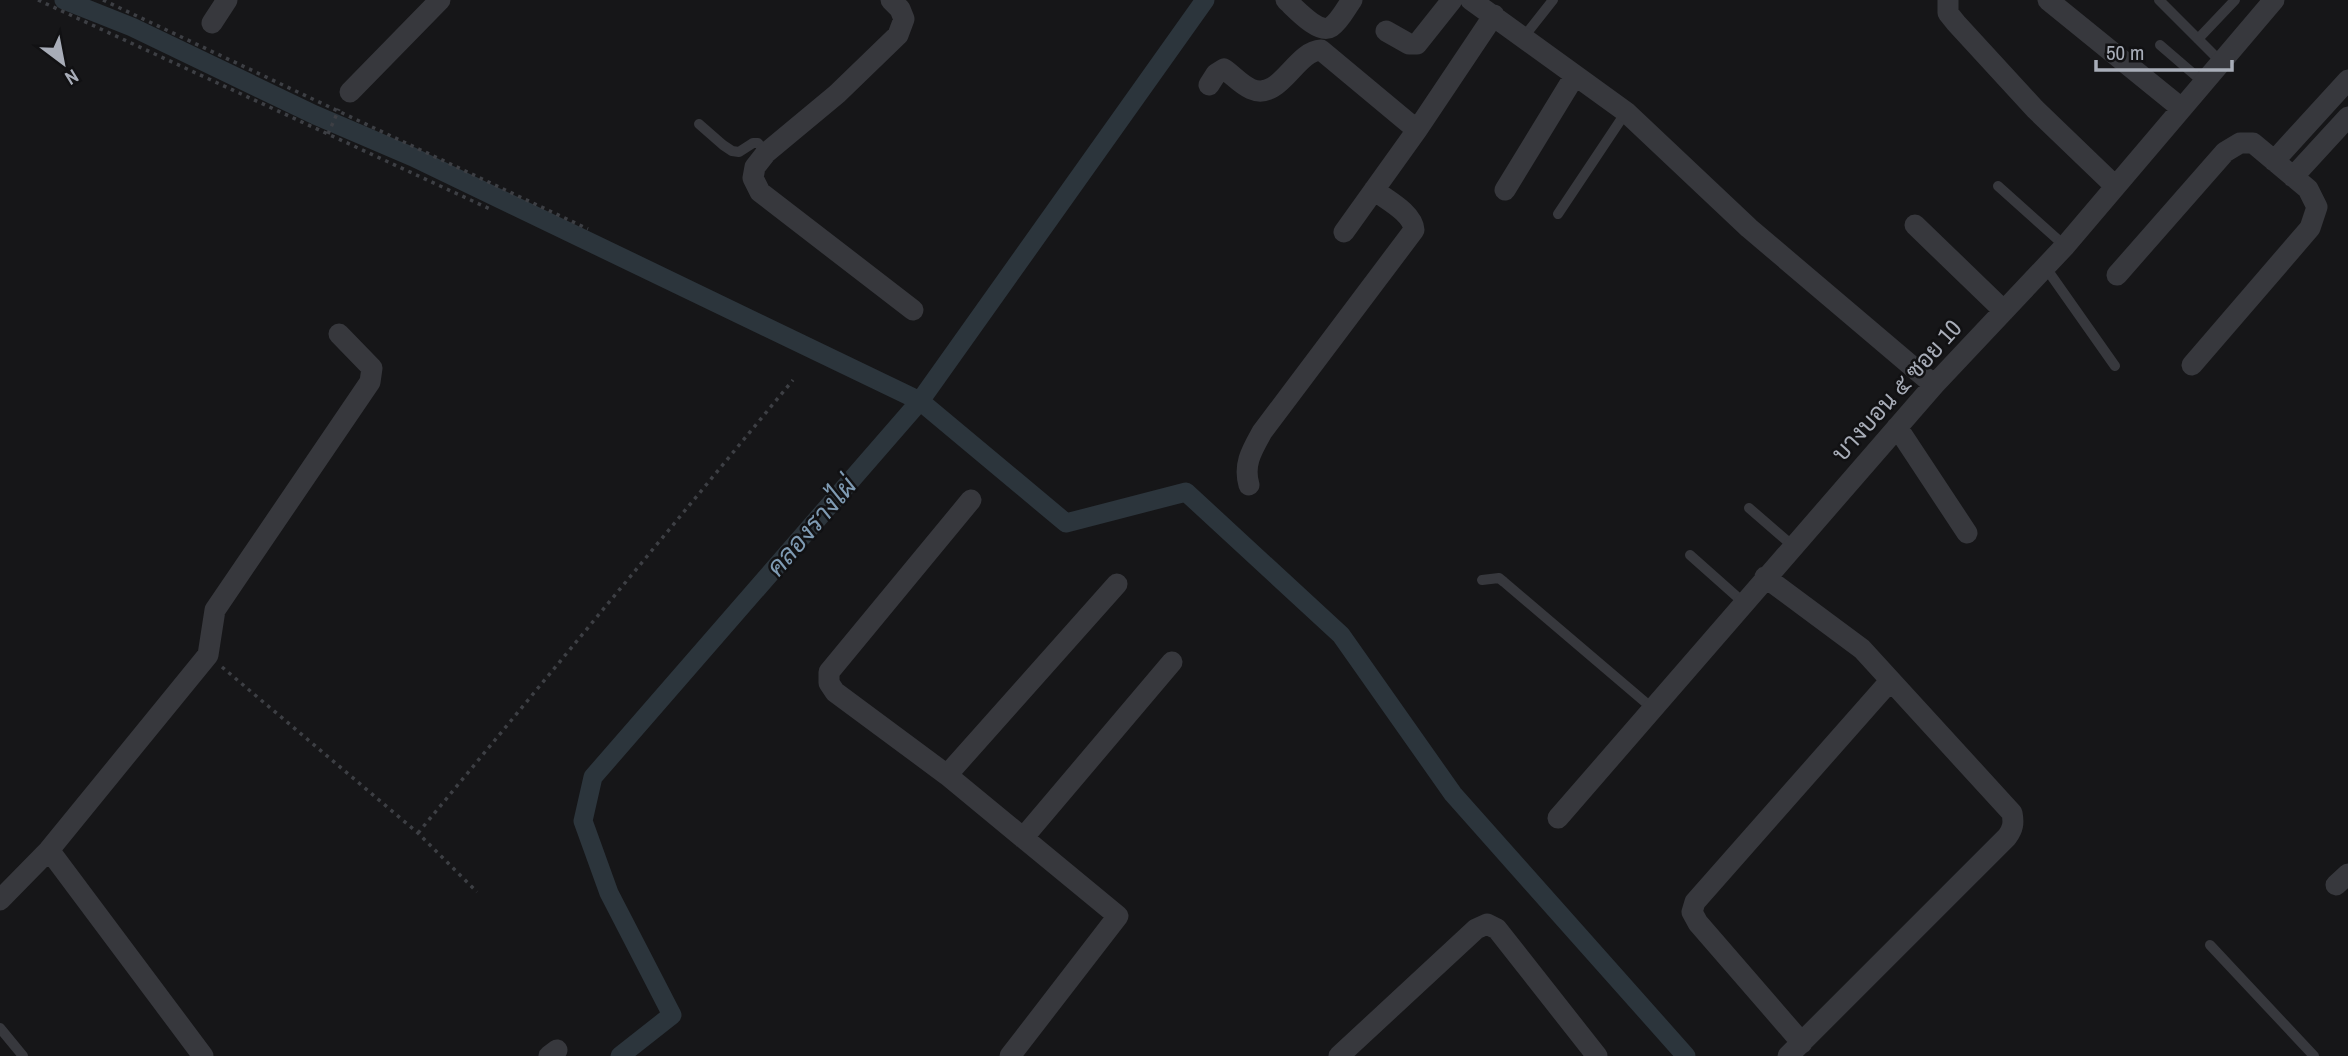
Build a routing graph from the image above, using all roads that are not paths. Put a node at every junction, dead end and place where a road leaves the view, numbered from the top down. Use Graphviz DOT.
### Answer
graph roads {
  1 [pos="227,0"];
  2 [pos="440,0"];
  3 [pos="891,0"];
  4 [pos="1286,0"];
  5 [pos="1352,0"];
  6 [pos="1452,0"];
  7 [pos="1471,0"];
  8 [pos="1553,0"];
  9 [pos="1948,0"];
  10 [pos="2048,0"];
  11 [pos="2159,0"];
  12 [pos="2235,0"];
  13 [pos="2274,0"];
  14 [pos="1494,15"];
  15 [pos="212,23"];
  16 [pos="1386,31"];
  17 [pos="1523,38"];
  18 [pos="2198,39"];
  19 [pos="2160,45"];
  20 [pos="2221,62"];
  21 [pos="1574,77"];
  22 [pos="2348,80"];
  23 [pos="2203,82"];
  24 [pos="1209,85"];
  25 [pos="344,101"];
  26 [pos="2181,108"];
  27 [pos="1626,112"];
  28 [pos="2348,117"];
  29 [pos="699,124"];
  30 [pos="1417,130"];
  31 [pos="766,153"];
  32 [pos="2274,161"];
  33 [pos="2293,177"];
  34 [pos="1998,186"];
  35 [pos="2115,186"];
  36 [pos="1374,190"];
  37 [pos="1505,190"];
  38 [pos="1558,214"];
  39 [pos="1914,225"];
  40 [pos="1344,232"];
  41 [pos="2065,246"];
  42 [pos="2046,268"];
  43 [pos="2117,275"];
  44 [pos="913,310"];
  45 [pos="2004,311"];
  46 [pos="339,334"];
  47 [pos="2192,365"];
  48 [pos="2115,366"];
  49 [pos="1934,384"];
  50 [pos="1897,427"];
  51 [pos="1249,485"];
  52 [pos="971,500"];
  53 [pos="1749,508"];
  54 [pos="1967,533"];
  55 [pos="1793,546"];
  56 [pos="1690,555"];
  57 [pos="1765,577"];
  58 [pos="1482,580"];
  59 [pos="1117,583"];
  60 [pos="1744,603"];
  61 [pos="1171,663"];
  62 [pos="1890,681"];
  63 [pos="1652,708"];
  64 [pos="947,775"];
  65 [pos="1559,818"];
  66 [pos="1023,838"];
  67 [pos="50,850"];
  68 [pos="0,900"];
  69 [pos="2210,945"];
  70 [pos="0,1028"];
  71 [pos="1795,1049"];
  72 [pos="23,1056"];
  73 [pos="203,1056"];
  74 [pos="1010,1056"];
  75 [pos="1339,1056"];
  76 [pos="1597,1056"];
  77 [pos="2314,1056"];
  1 -- 15 [label="street"];
  2 -- 25 [label="street"];
  3 -- 31 [label="street"];
  4 -- 5 [label="street"];
  6 -- 16 [label="street"];
  7 -- 14 [label="street"];
  8 -- 17 [label="lane"];
  9 -- 35 [label="street"];
  10 -- 26 [label="street"];
  11 -- 18 [label="lane"];
  12 -- 18 [label="lane"];
  13 -- 20 [label="street, บางบอน ๕ ซอย 10"];
  14 -- 17 [label="street"];
  14 -- 30 [label="street"];
  17 -- 21 [label="street"];
  18 -- 20 [label="lane"];
  19 -- 23 [label="lane"];
  20 -- 23 [label="street, บางบอน ๕ ซอย 10"];
  21 -- 27 [label="street"];
  21 -- 37 [label="street"];
  22 -- 32 [label="street"];
  23 -- 26 [label="street, บางบอน ๕ ซอย 10"];
  24 -- 30 [label="street"];
  26 -- 35 [label="street, บางบอน ๕ ซอย 10"];
  27 -- 38 [label="lane"];
  27 -- 49 [label="street"];
  28 -- 33 [label="street"];
  29 -- 31 [label="lane"];
  30 -- 36 [label="street"];
  31 -- 44 [label="street"];
  32 -- 33 [label="street"];
  32 -- 43 [label="street"];
  33 -- 47 [label="street"];
  34 -- 41 [label="lane"];
  35 -- 41 [label="street, บางบอน ๕ ซอย 10"];
  36 -- 40 [label="street"];
  36 -- 51 [label="street"];
  39 -- 45 [label="street"];
  41 -- 42 [label="street, บางบอน ๕ ซอย 10"];
  42 -- 45 [label="street, บางบอน ๕ ซอย 10"];
  42 -- 48 [label="lane"];
  45 -- 49 [label="street, บางบอน ๕ ซอย 10"];
  46 -- 67 [label="street"];
  49 -- 50 [label="street, บางบอน ๕ ซอย 10"];
  50 -- 54 [label="street"];
  50 -- 55 [label="street, บางบอน ๕ ซอย 10"];
  52 -- 64 [label="street"];
  53 -- 55 [label="lane"];
  55 -- 57 [label="street, บางบอน ๕ ซอย 10"];
  56 -- 60 [label="lane"];
  57 -- 60 [label="street, บางบอน ๕ ซอย 10"];
  57 -- 62 [label="street"];
  58 -- 63 [label="lane"];
  59 -- 64 [label="street"];
  60 -- 63 [label="street, บางบอน ๕ ซอย 10"];
  61 -- 66 [label="street"];
  62 -- 71 [label="street"];
  62 -- 71 [label="street"];
  63 -- 65 [label="street, บางบอน ๕ ซอย 10"];
  64 -- 66 [label="street"];
  66 -- 74 [label="street"];
  67 -- 68 [label="street"];
  67 -- 73 [label="street"];
  69 -- 77 [label="lane"];
  70 -- 72 [label="lane"];
  75 -- 76 [label="street"];
}
